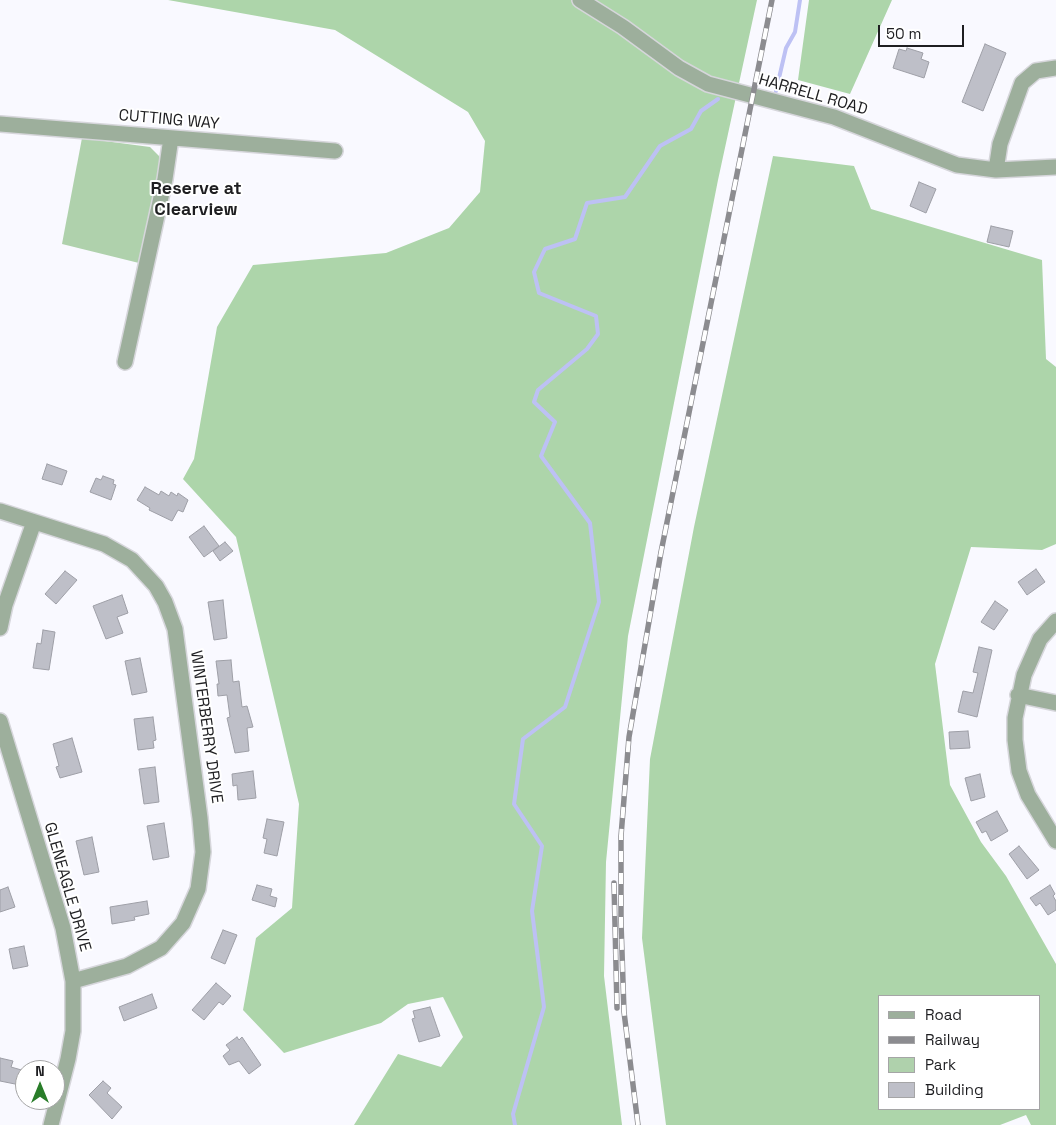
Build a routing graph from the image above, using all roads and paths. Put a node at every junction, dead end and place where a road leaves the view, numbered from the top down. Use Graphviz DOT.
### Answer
graph roads {
  1 [pos="580,0"];
  2 [pos="1056,68"];
  3 [pos="0,124"];
  4 [pos="171,138"];
  5 [pos="335,151"];
  6 [pos="1056,167"];
  7 [pos="996,170"];
  8 [pos="125,362"];
  9 [pos="0,511"];
  10 [pos="34,522"];
  11 [pos="1056,621"];
  12 [pos="0,628"];
  13 [pos="1018,695"];
  14 [pos="1056,703"];
  15 [pos="0,721"];
  16 [pos="1056,841"];
  17 [pos="73,981"];
  18 [pos="51,1125"];
  1 -- 7 [label="street, HARRELL ROAD"];
  2 -- 7 [label="street"];
  3 -- 4 [label="street, CUTTING WAY"];
  4 -- 5 [label="street, CUTTING WAY"];
  4 -- 8 [label="street"];
  6 -- 7 [label="street, HARRELL ROAD"];
  9 -- 10 [label="street, WINTERBERRY DRIVE"];
  10 -- 12 [label="street"];
  10 -- 17 [label="street, WINTERBERRY DRIVE"];
  11 -- 13 [label="street"];
  13 -- 14 [label="street"];
  13 -- 16 [label="street"];
  15 -- 17 [label="street, GLENEAGLE DRIVE"];
  17 -- 18 [label="street, GLENEAGLE DRIVE"];
}
